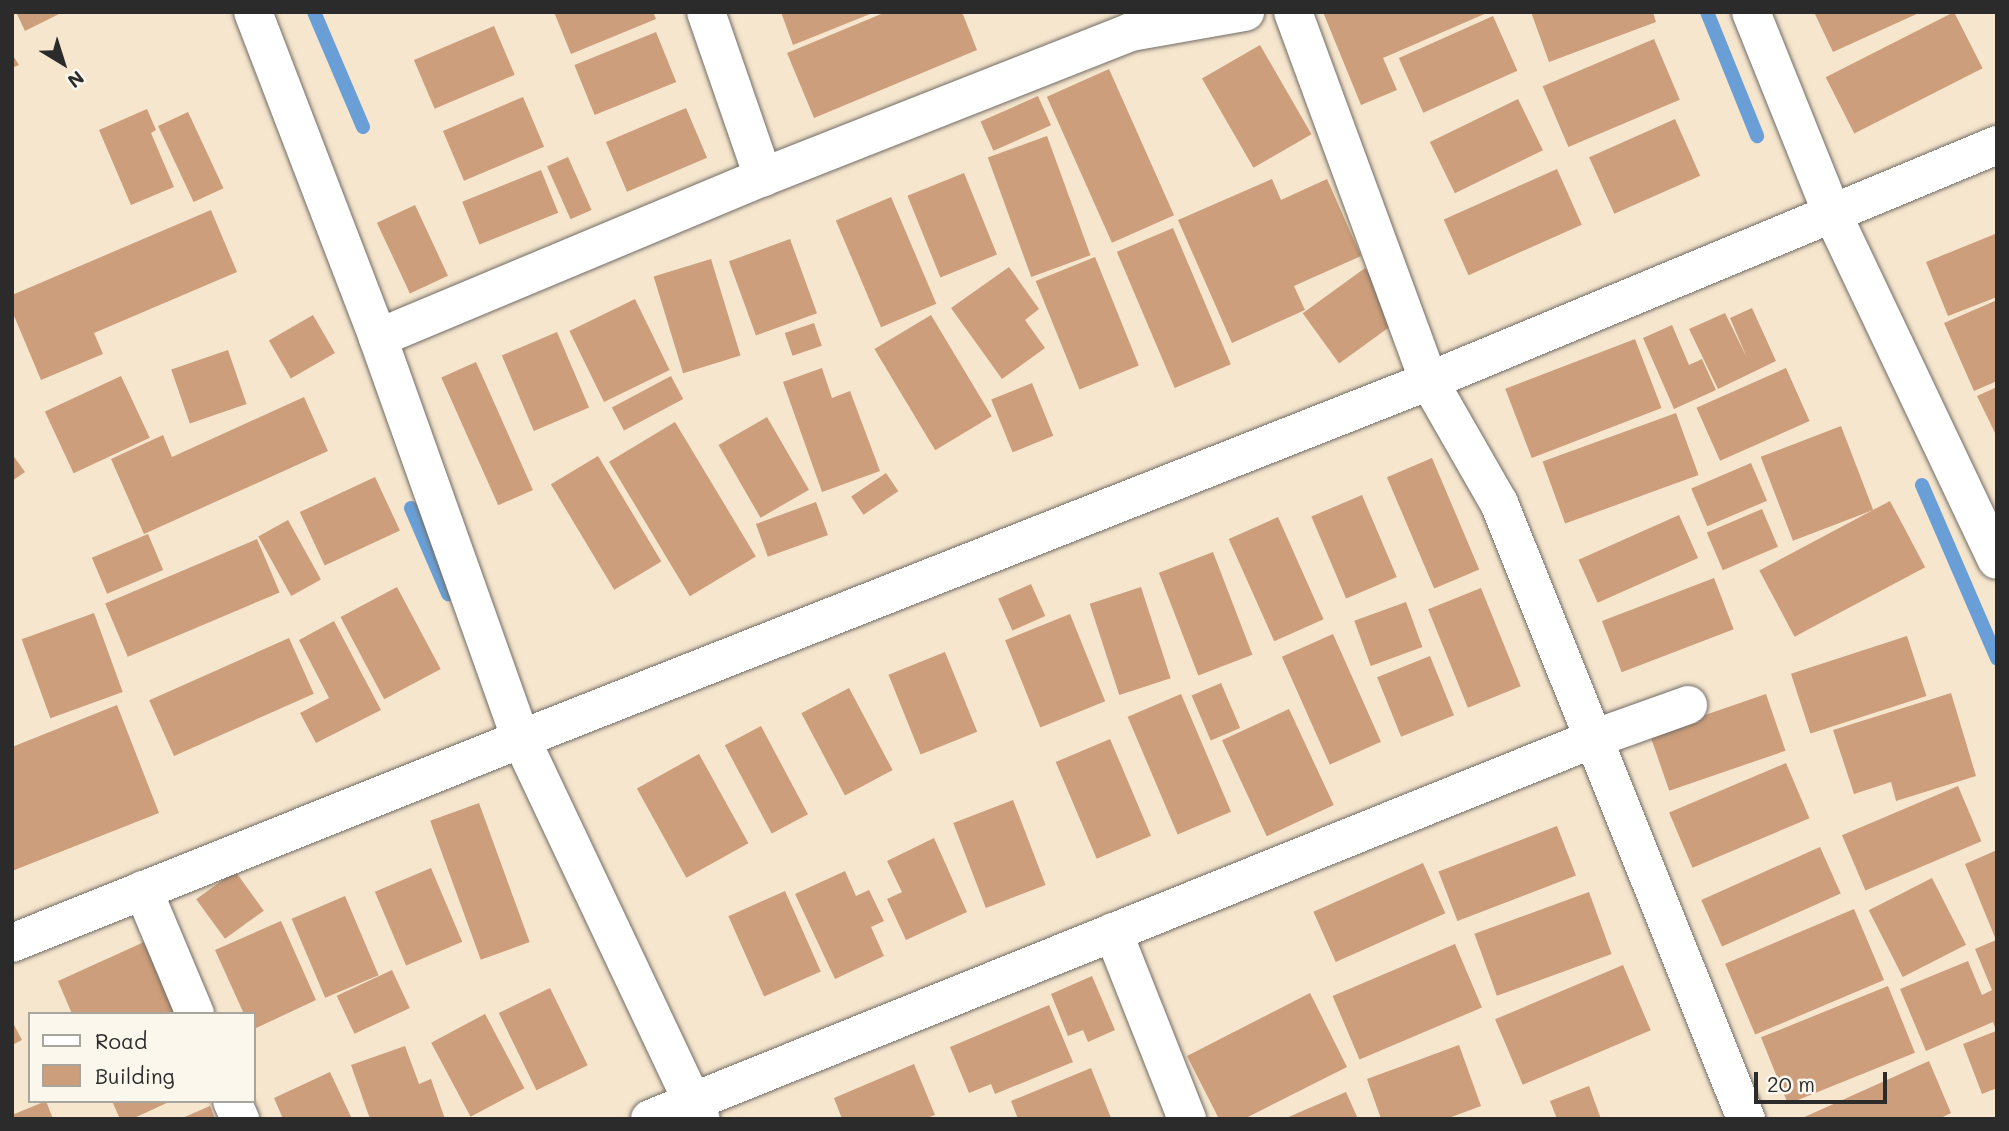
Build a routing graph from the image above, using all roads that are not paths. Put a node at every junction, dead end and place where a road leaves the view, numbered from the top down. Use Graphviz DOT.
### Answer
graph roads {
  1 [pos="253,12"];
  2 [pos="706,12"];
  3 [pos="1245,12"];
  4 [pos="1293,12"];
  5 [pos="1751,12"];
  6 [pos="1997,145"];
  7 [pos="764,177"];
  8 [pos="1831,211"];
  9 [pos="378,338"];
  10 [pos="1429,381"];
  11 [pos="1997,560"];
  12 [pos="1688,705"];
  13 [pos="520,739"];
  14 [pos="1593,739"];
  15 [pos="143,890"];
  16 [pos="1113,932"];
  17 [pos="12,943"];
  18 [pos="194,1012"];
  19 [pos="233,1103"];
  20 [pos="697,1111"];
  21 [pos="240,1119"];
  22 [pos="650,1119"];
  23 [pos="1187,1119"];
  24 [pos="1746,1119"];
  1 -- 9 [label="street"];
  2 -- 7 [label="street"];
  3 -- 7 [label="street"];
  4 -- 10 [label="street"];
  5 -- 8 [label="street"];
  6 -- 8 [label="street"];
  7 -- 9 [label="street"];
  8 -- 10 [label="street"];
  8 -- 11 [label="street"];
  9 -- 13 [label="street"];
  10 -- 13 [label="street"];
  10 -- 14 [label="street"];
  12 -- 14 [label="street"];
  13 -- 15 [label="street"];
  13 -- 20 [label="street"];
  14 -- 16 [label="street"];
  14 -- 24 [label="street"];
  15 -- 17 [label="street"];
  15 -- 18 [label="street"];
  16 -- 20 [label="street"];
  16 -- 23 [label="street"];
  19 -- 21 [label="street"];
  20 -- 22 [label="street"];
}
